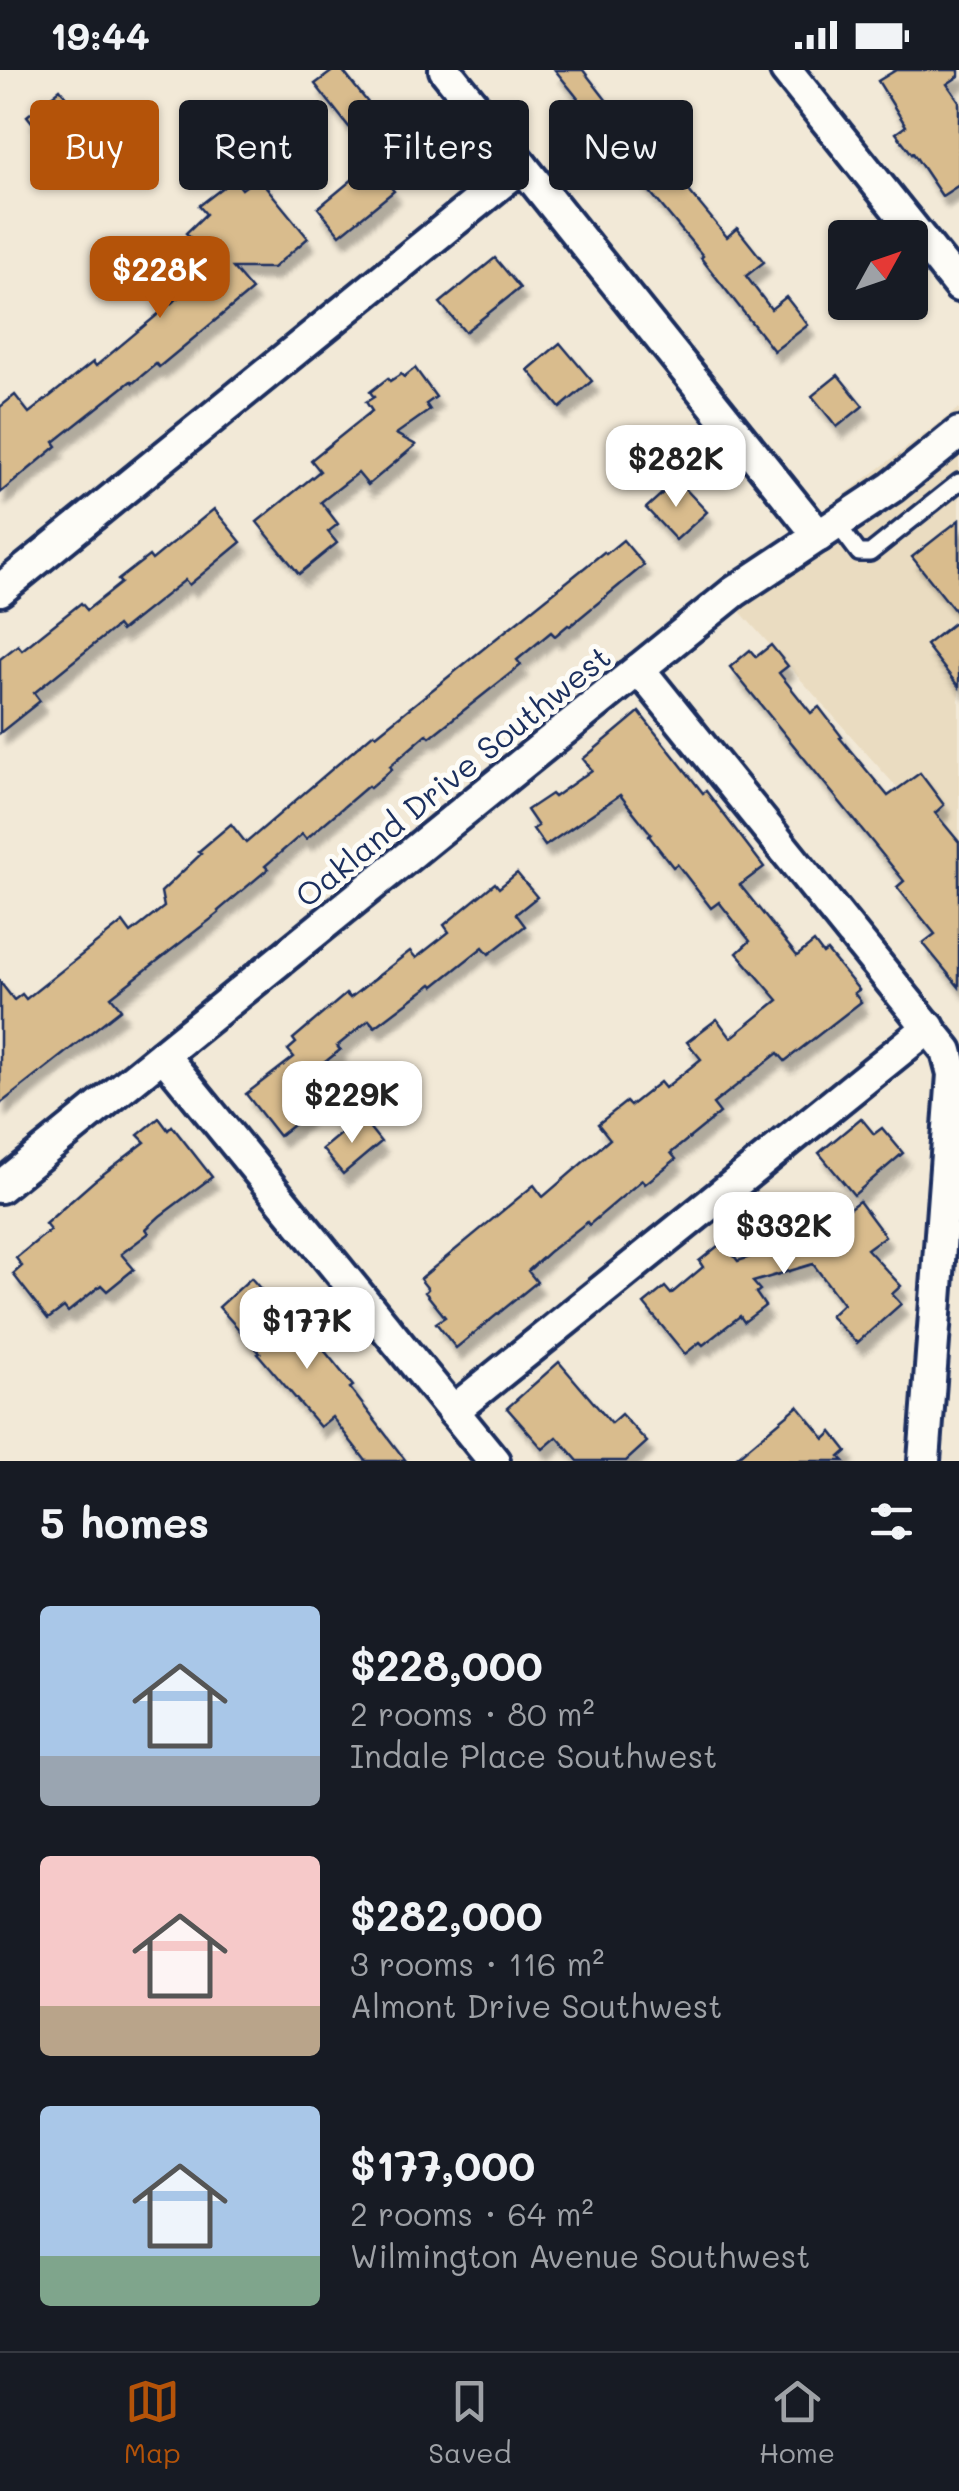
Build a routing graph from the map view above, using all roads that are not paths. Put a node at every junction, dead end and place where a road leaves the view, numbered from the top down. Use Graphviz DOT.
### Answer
graph roads {
  1 [pos="444,70"];
  2 [pos="786,70"];
  3 [pos="468,100"];
  4 [pos="529,174"];
  5 [pos="492,190"];
  6 [pos="959,286"];
  7 [pos="952,443"];
  8 [pos="959,482"];
  9 [pos="828,530"];
  10 [pos="0,590"];
  11 [pos="639,668"];
  12 [pos="929,1028"];
  13 [pos="163,1055"];
  14 [pos="0,1187"];
  15 [pos="945,1380"];
  16 [pos="453,1411"];
  17 [pos="494,1461"];
  18 [pos="924,1461"];
  1 -- 3 [label="street"];
  2 -- 6 [label="street"];
  4 -- 9 [label="street"];
  5 -- 10 [label="street"];
  7 -- 9 [label="street, Oakland Drive Southwest"];
  8 -- 9 [label="lane"];
  9 -- 11 [label="street, Oakland Drive Southwest"];
  11 -- 12 [label="street"];
  11 -- 13 [label="street, Oakland Drive Southwest"];
  12 -- 15 [label="street"];
  12 -- 16 [label="street"];
  13 -- 14 [label="street, Oakland Drive Southwest"];
  13 -- 16 [label="street"];
  15 -- 18 [label="street"];
  16 -- 17 [label="street"];
}
